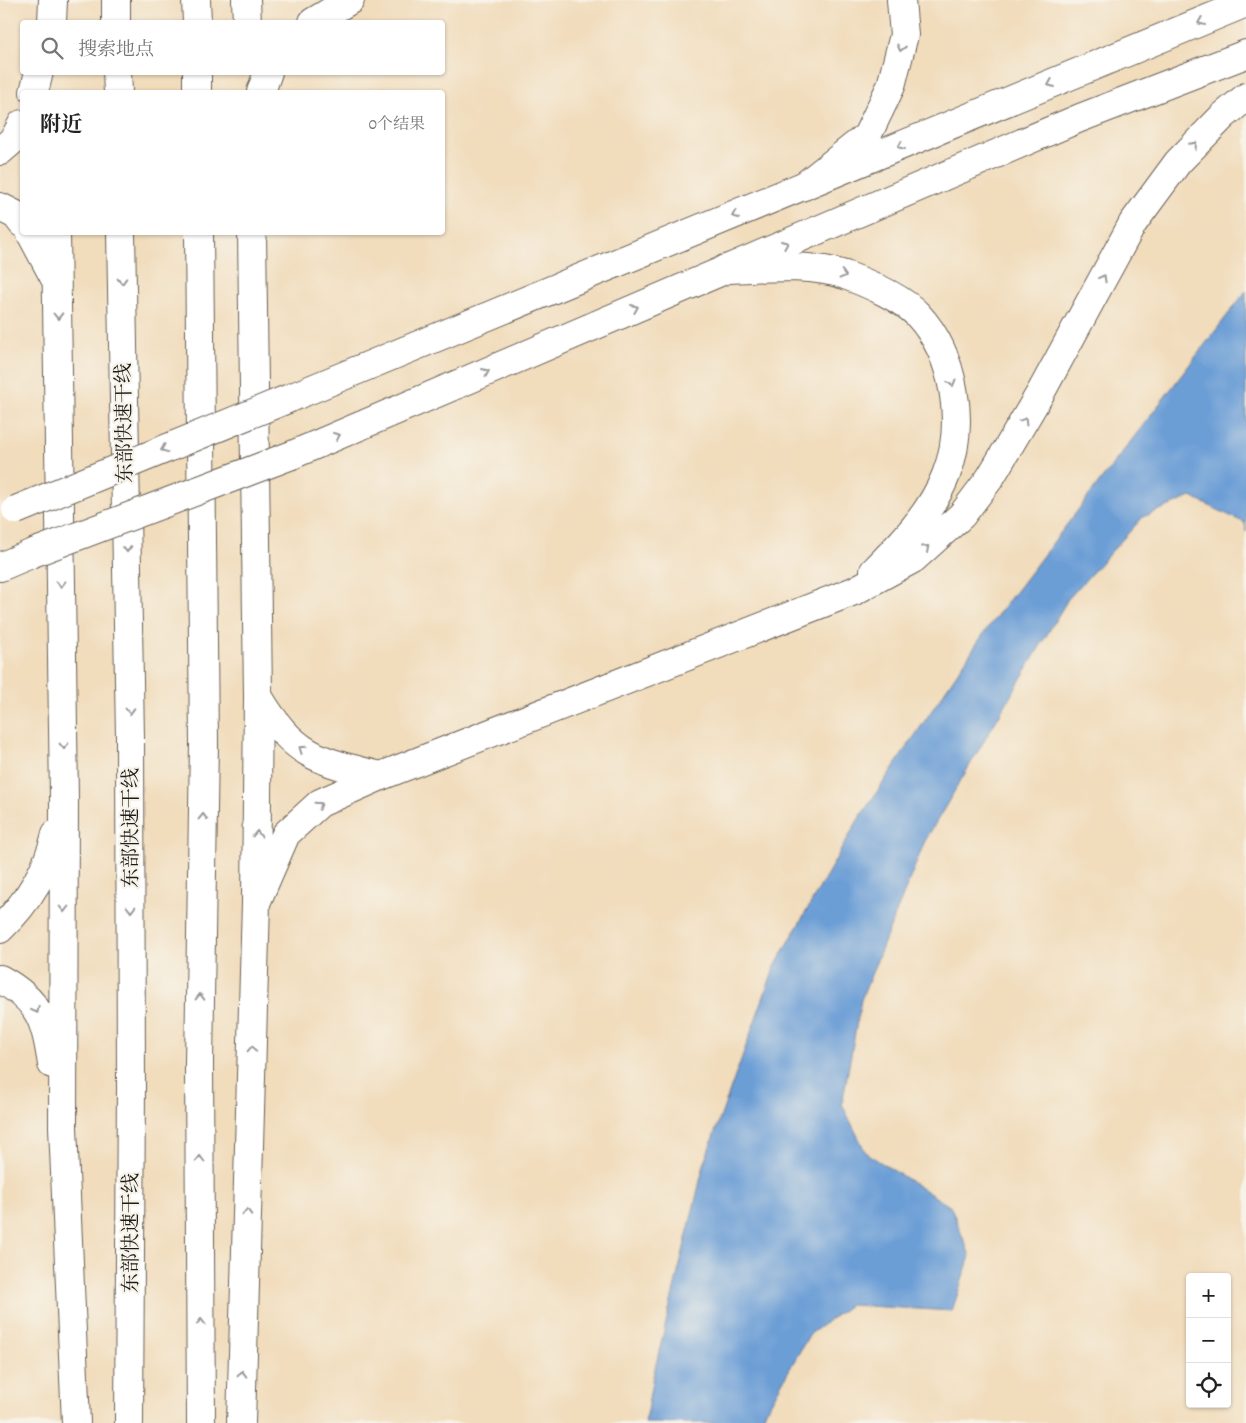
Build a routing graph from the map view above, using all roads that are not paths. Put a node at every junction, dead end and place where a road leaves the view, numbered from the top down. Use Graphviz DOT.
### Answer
graph roads {
  1 [pos="53,0"];
  2 [pos="116,0"];
  3 [pos="196,0"];
  4 [pos="246,0"];
  5 [pos="350,0"];
  6 [pos="900,0"];
  7 [pos="1246,2"];
  8 [pos="52,20"];
  9 [pos="116,20"];
  10 [pos="197,20"];
  11 [pos="247,20"];
  12 [pos="316,20"];
  13 [pos="1246,54"];
  14 [pos="38,75"];
  15 [pos="53,75"];
  16 [pos="118,75"];
  17 [pos="197,75"];
  18 [pos="248,75"];
  19 [pos="267,75"];
  20 [pos="34,90"];
  21 [pos="54,90"];
  22 [pos="118,90"];
  23 [pos="197,90"];
  24 [pos="249,90"];
  25 [pos="262,90"];
  26 [pos="1246,97"];
  27 [pos="20,128"];
  28 [pos="0,151"];
  29 [pos="804,186"];
  30 [pos="0,207"];
  31 [pos="20,220"];
  32 [pos="32,235"];
  33 [pos="56,235"];
  34 [pos="121,235"];
  35 [pos="199,235"];
  36 [pos="252,235"];
  37 [pos="725,269"];
  38 [pos="58,283"];
  39 [pos="255,469"];
  40 [pos="8,513"];
  41 [pos="0,567"];
  42 [pos="854,591"];
  43 [pos="258,696"];
  44 [pos="381,776"];
  45 [pos="64,798"];
  46 [pos="256,903"];
  47 [pos="0,929"];
  48 [pos="0,979"];
  49 [pos="63,1127"];
  50 [pos="76,1423"];
  51 [pos="129,1423"];
  52 [pos="201,1423"];
  53 [pos="241,1423"];
  1 -- 8 [label="main road"];
  2 -- 9 [label="main road"];
  3 -- 10 [label="main road"];
  4 -- 11 [label="main road"];
  5 -- 12 [label="main road"];
  6 -- 29 [label="main road, one-way"];
  7 -- 29 [label="main road, one-way"];
  37 -- 13 [label="main road, one-way"];
  14 -- 20 [label="main road"];
  15 -- 21 [label="main road"];
  16 -- 22 [label="main road"];
  17 -- 23 [label="main road"];
  18 -- 24 [label="main road"];
  19 -- 25 [label="main road"];
  42 -- 26 [label="main road, one-way"];
  27 -- 28 [label="main road"];
  29 -- 40 [label="main road, one-way, bridge"];
  30 -- 31 [label="main road"];
  32 -- 38 [label="main road"];
  33 -- 38 [label="main road"];
  34 -- 51 [label="main road, 东部快速干线, one-way"];
  52 -- 35 [label="main road, one-way"];
  36 -- 39 [label="main road"];
  39 -- 37 [label="main road, one-way, bridge"];
  37 -- 42 [label="main road, one-way"];
  38 -- 45 [label="main road, one-way"];
  39 -- 41 [label="main road, bridge"];
  39 -- 43 [label="main road"];
  42 -- 44 [label="main road"];
  44 -- 43 [label="main road, one-way"];
  46 -- 43 [label="main road, one-way"];
  46 -- 44 [label="main road, one-way"];
  45 -- 47 [label="main road"];
  45 -- 49 [label="main road, one-way"];
  53 -- 46 [label="main road, one-way"];
  48 -- 49 [label="main road, one-way"];
  49 -- 50 [label="main road"];
}
